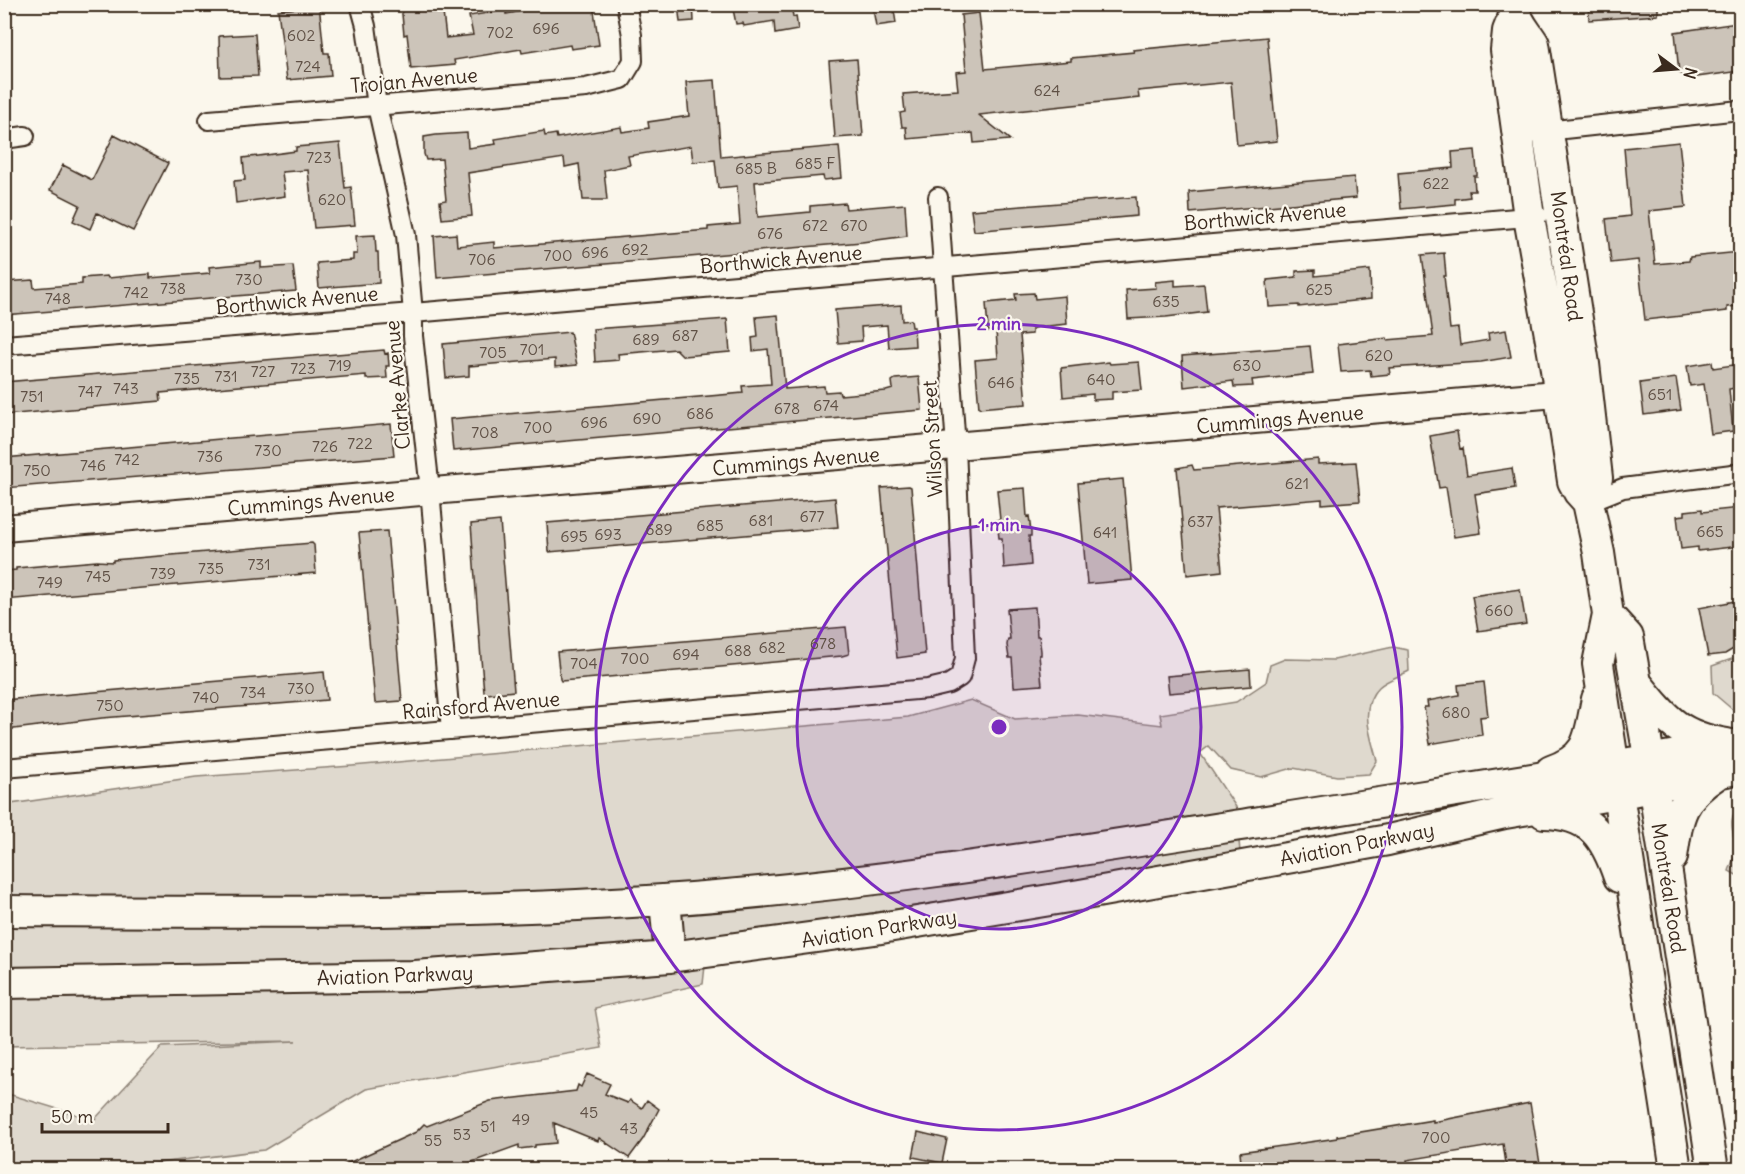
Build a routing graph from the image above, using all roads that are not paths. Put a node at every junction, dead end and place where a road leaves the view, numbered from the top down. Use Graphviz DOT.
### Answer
graph roads {
  1 [pos="360,4"];
  2 [pos="626,4"];
  3 [pos="1513,10"];
  4 [pos="377,106"];
  5 [pos="1740,110"];
  6 [pos="209,120"];
  7 [pos="1548,130"];
  8 [pos="1518,134"];
  9 [pos="26,136"];
  10 [pos="4,139"];
  11 [pos="938,197"];
  12 [pos="1561,212"];
  13 [pos="1529,217"];
  14 [pos="944,267"];
  15 [pos="413,313"];
  16 [pos="4,345"];
  17 [pos="1573,392"];
  18 [pos="956,447"];
  19 [pos="1740,473"];
  20 [pos="430,490"];
  21 [pos="1588,502"];
  22 [pos="4,528"];
  23 [pos="1608,615"];
  24 [pos="960,677"];
  25 [pos="1601,684"];
  26 [pos="1637,684"];
  27 [pos="451,730"];
  28 [pos="1734,757"];
  29 [pos="4,768"];
  30 [pos="1651,774"];
  31 [pos="1532,778"];
  32 [pos="1615,781"];
  33 [pos="1505,813"];
  34 [pos="1669,884"];
  35 [pos="665,900"];
  36 [pos="4,912"];
  37 [pos="1641,940"];
  38 [pos="670,957"];
  39 [pos="4,983"];
  40 [pos="1676,1170"];
  41 [pos="1713,1170"];
  1 -- 4 [label="street, Clarke Avenue"];
  2 -- 4 [label="street, Trojan Avenue"];
  3 -- 7 [label="main road, Montréal Road"];
  3 -- 8 [label="main road, Montréal Road"];
  4 -- 6 [label="street, Trojan Avenue"];
  4 -- 15 [label="street, Clarke Avenue"];
  5 -- 7 [label="street"];
  7 -- 8 [label="street"];
  7 -- 12 [label="main road, Montréal Road"];
  8 -- 13 [label="main road, Montréal Road"];
  9 -- 10 [label="street"];
  11 -- 14 [label="street, Wilson Street"];
  12 -- 13 [label="street, Borthwick Avenue"];
  12 -- 17 [label="main road, Montréal Road"];
  13 -- 14 [label="street, Borthwick Avenue"];
  13 -- 17 [label="main road, Montréal Road"];
  14 -- 15 [label="street, Borthwick Avenue"];
  14 -- 18 [label="street, Wilson Street"];
  15 -- 16 [label="street, Borthwick Avenue"];
  15 -- 20 [label="street, Clarke Avenue"];
  17 -- 18 [label="street, Cummings Avenue"];
  17 -- 21 [label="main road, Montréal Road"];
  18 -- 20 [label="street, Cummings Avenue"];
  18 -- 24 [label="street, Wilson Street"];
  19 -- 21 [label="street"];
  20 -- 22 [label="street, Cummings Avenue"];
  20 -- 27 [label="street, Clarke Avenue"];
  21 -- 23 [label="main road, Montréal Road"];
  23 -- 25 [label="main road, Montréal Road"];
  23 -- 26 [label="main road, Montréal Road"];
  24 -- 27 [label="street, Rainsford Avenue"];
  25 -- 31 [label="main road"];
  25 -- 32 [label="main road, Montréal Road"];
  26 -- 28 [label="main road"];
  26 -- 30 [label="main road, Montréal Road"];
  27 -- 29 [label="street, Rainsford Avenue"];
  28 -- 30 [label="main road, Aviation Parkway"];
  28 -- 34 [label="main road"];
  30 -- 32 [label="main road, Aviation Parkway"];
  30 -- 34 [label="main road, Montréal Road"];
  31 -- 32 [label="main road, Aviation Parkway"];
  31 -- 35 [label="main road, Aviation Parkway"];
  32 -- 33 [label="main road, Aviation Parkway"];
  32 -- 37 [label="main road, Montréal Road"];
  33 -- 37 [label="main road"];
  33 -- 38 [label="main road, Aviation Parkway"];
  34 -- 41 [label="main road, Montréal Road"];
  35 -- 36 [label="main road, Aviation Parkway"];
  35 -- 38 [label="main road"];
  37 -- 40 [label="main road, Montréal Road"];
  38 -- 39 [label="main road, Aviation Parkway"];
}
